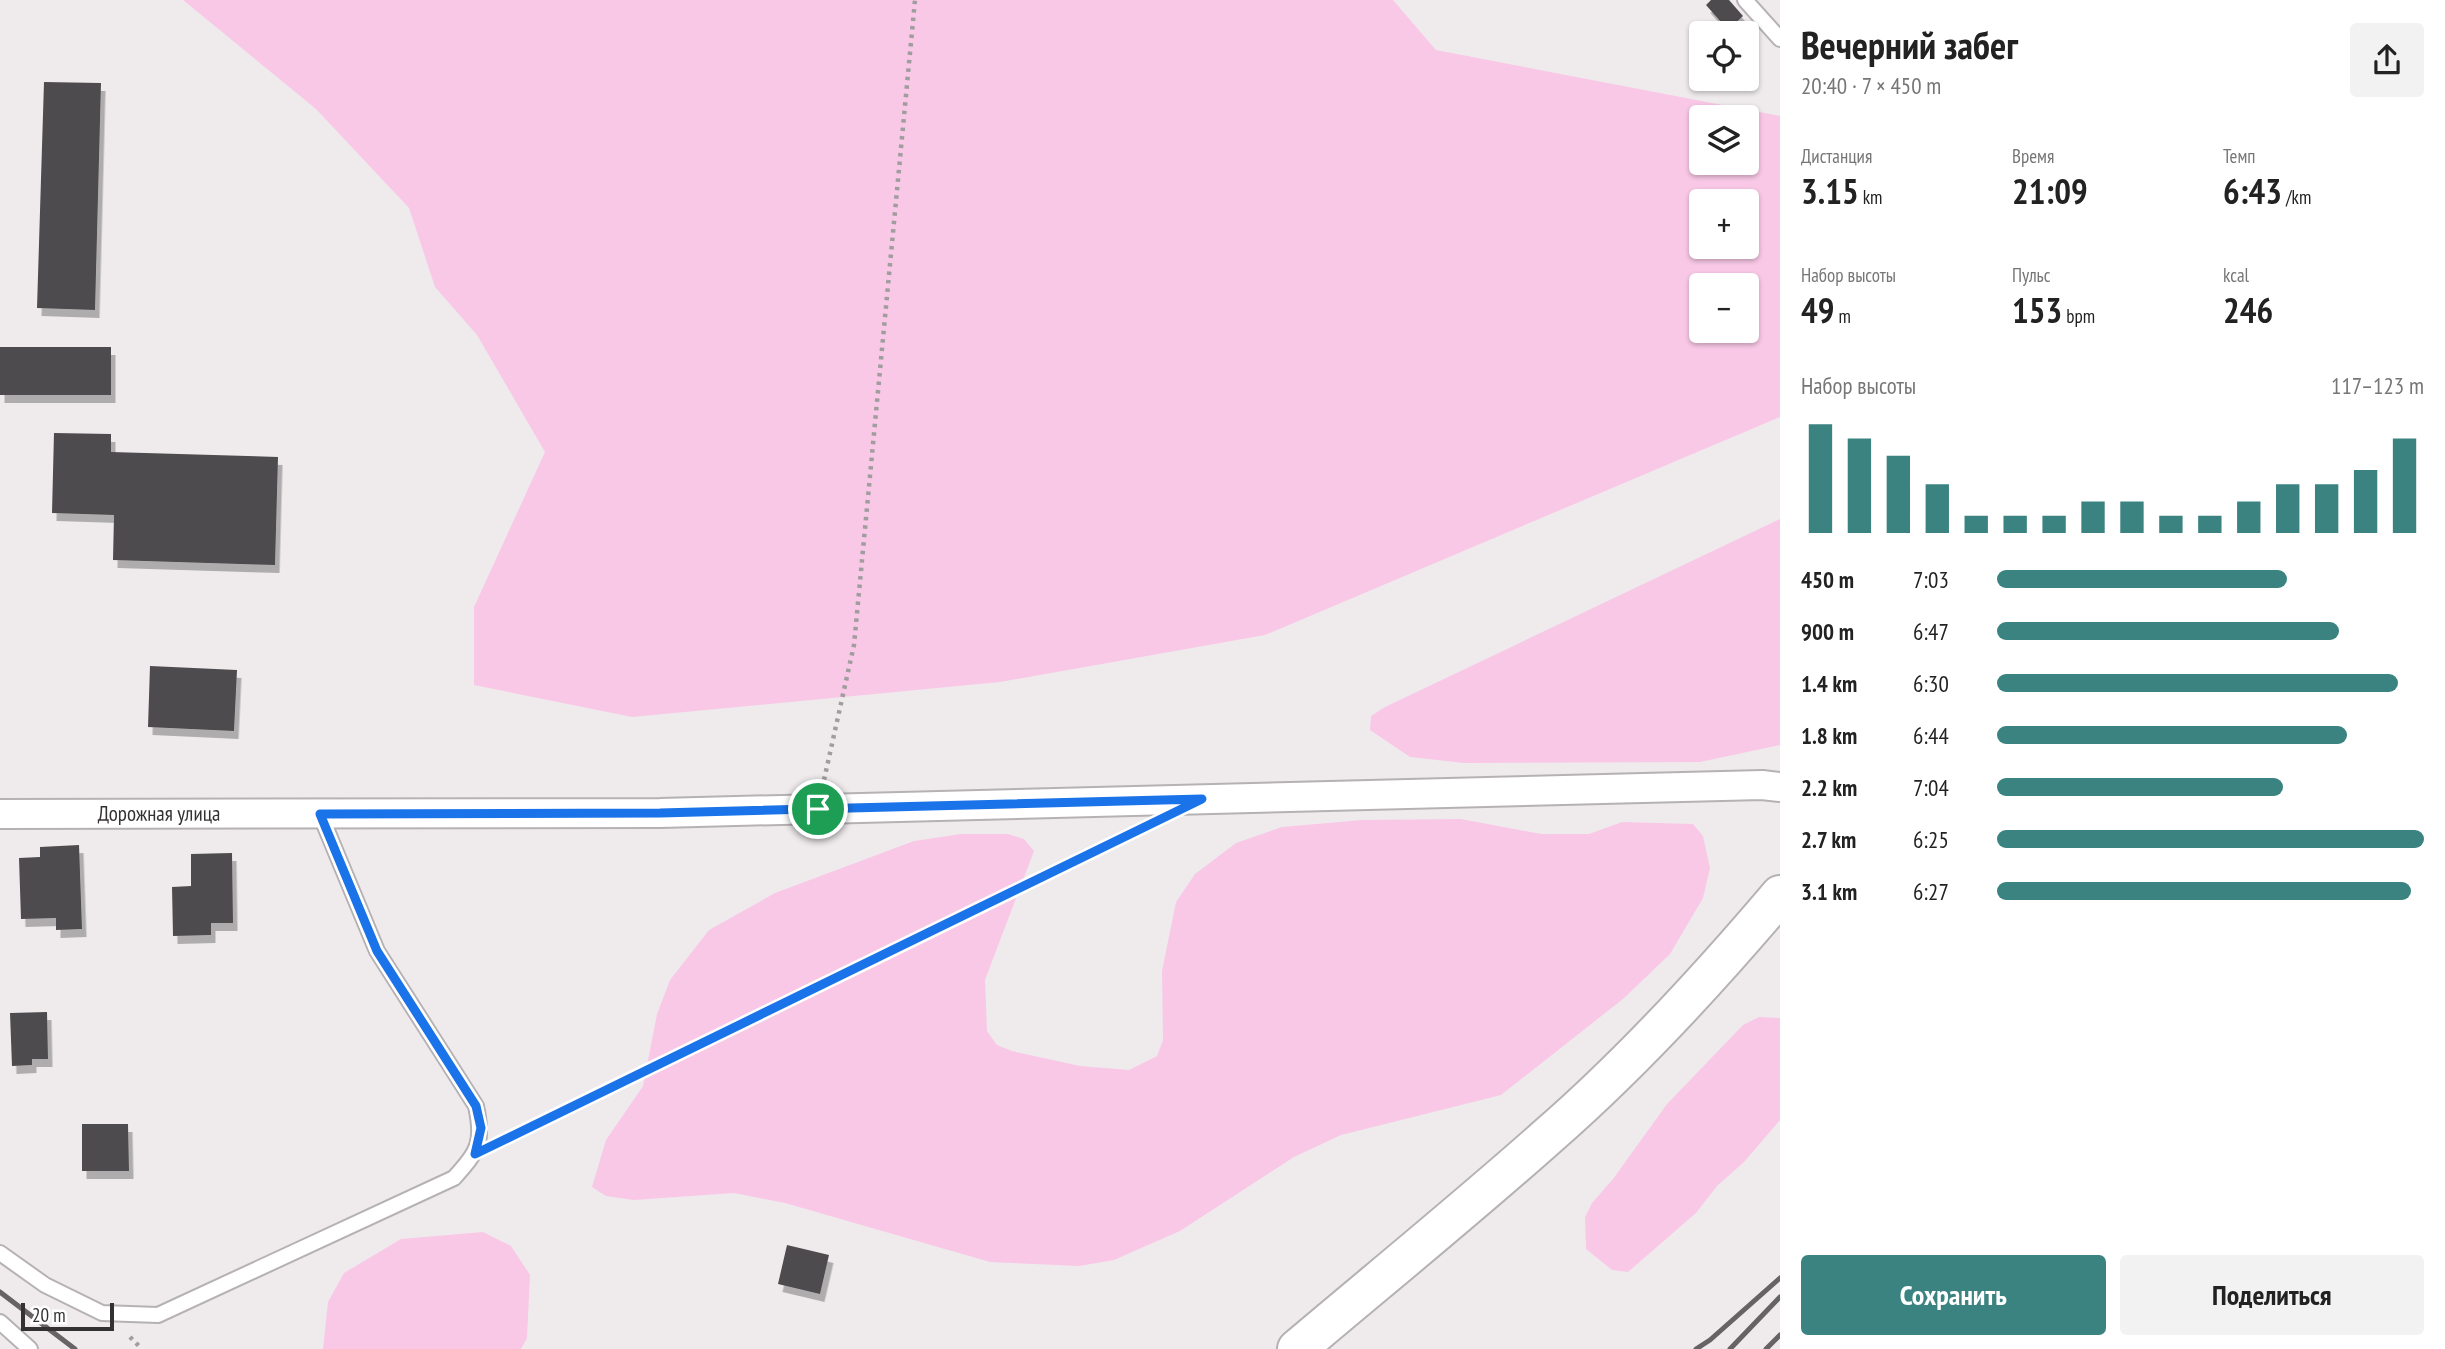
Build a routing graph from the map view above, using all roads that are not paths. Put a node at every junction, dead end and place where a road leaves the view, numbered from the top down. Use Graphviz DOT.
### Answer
graph roads {
  1 [pos="1745,0"];
  2 [pos="1780,39"];
  3 [pos="1780,787"];
  4 [pos="0,814"];
  5 [pos="320,814"];
  6 [pos="1780,895"];
  7 [pos="0,1254"];
  8 [pos="0,1322"];
  9 [pos="30,1349"];
  10 [pos="1297,1349"];
  1 -- 2 [label="lane"];
  3 -- 5 [label="street, Дорожная улица"];
  4 -- 5 [label="street, Дорожная улица"];
  5 -- 7 [label="lane"];
  6 -- 10 [label="street"];
  8 -- 9 [label="lane"];
}
